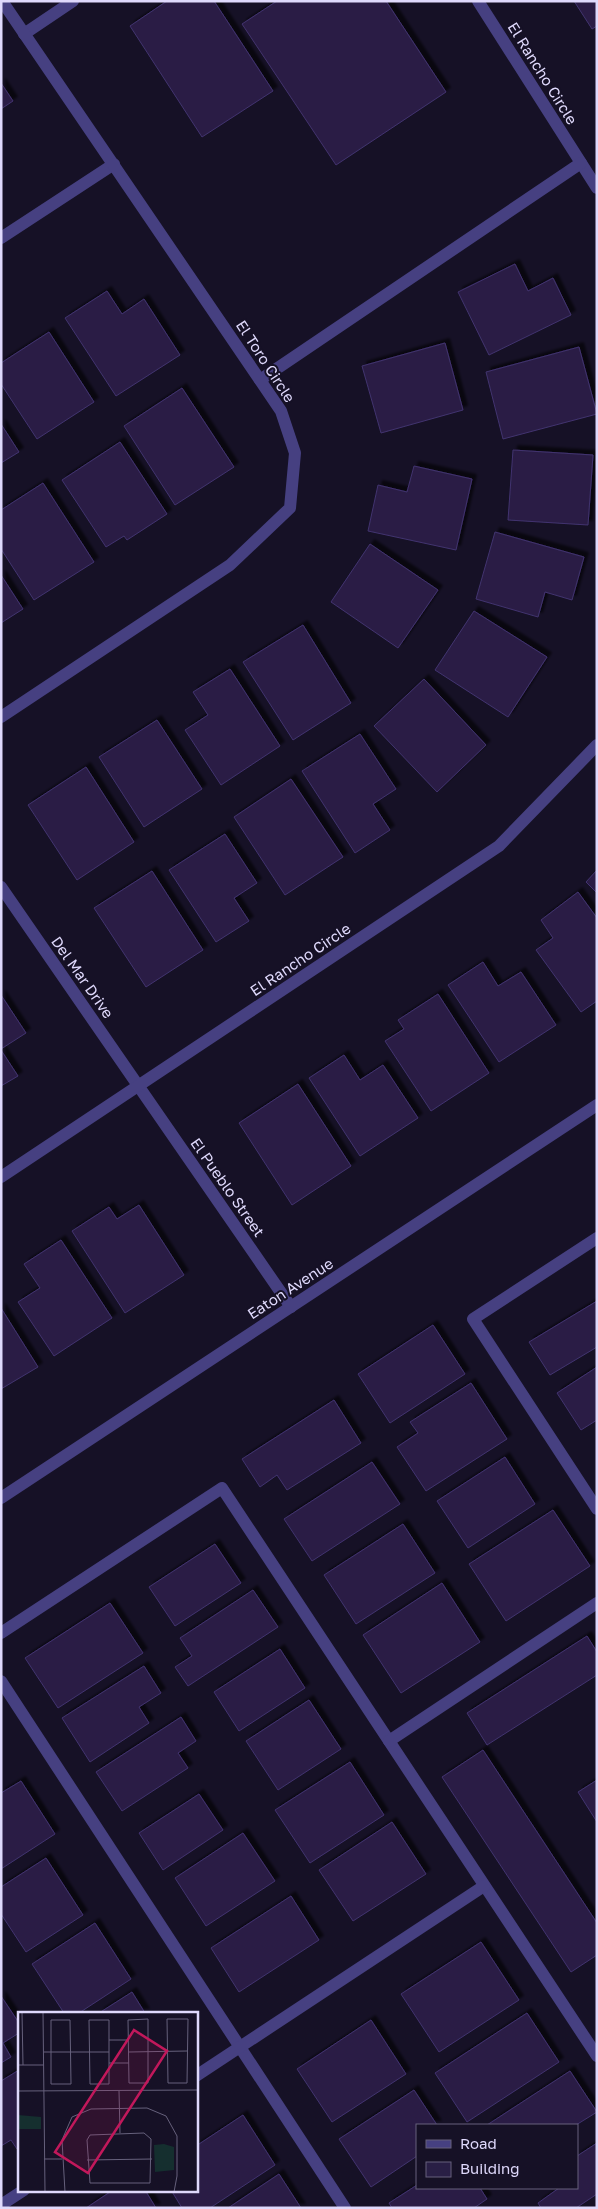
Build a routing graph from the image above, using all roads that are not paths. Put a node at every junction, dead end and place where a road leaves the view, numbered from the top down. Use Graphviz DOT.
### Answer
graph roads {
  1 [pos="2,1"];
  2 [pos="73,1"];
  3 [pos="478,1"];
  4 [pos="24,34"];
  5 [pos="581,163"];
  6 [pos="114,164"];
  7 [pos="597,188"];
  8 [pos="1,238"];
  9 [pos="260,380"];
  10 [pos="1,717"];
  11 [pos="597,745"];
  12 [pos="1,887"];
  13 [pos="139,1086"];
  14 [pos="597,1105"];
  15 [pos="1,1177"];
  16 [pos="597,1238"];
  17 [pos="291,1307"];
  18 [pos="1,1498"];
  19 [pos="597,1509"];
  20 [pos="597,1603"];
  21 [pos="1,1633"];
  22 [pos="1,1681"];
  23 [pos="389,1741"];
  24 [pos="484,1886"];
  25 [pos="597,2031"];
  26 [pos="585,2039"];
  27 [pos="240,2047"];
  28 [pos="597,2056"];
  29 [pos="198,2075"];
  30 [pos="21,2192"];
  31 [pos="1,2205"];
  32 [pos="345,2208"];
  1 -- 4 [label="street, El Toro Circle"];
  2 -- 4 [label="street"];
  3 -- 5 [label="street, El Rancho Circle"];
  4 -- 6 [label="street, El Toro Circle"];
  5 -- 7 [label="street, El Rancho Circle"];
  5 -- 9 [label="street"];
  6 -- 8 [label="street"];
  6 -- 9 [label="street, El Toro Circle"];
  9 -- 10 [label="street, El Toro Circle"];
  11 -- 13 [label="street, El Rancho Circle"];
  12 -- 13 [label="street, Del Mar Drive"];
  13 -- 15 [label="street, El Rancho Circle"];
  13 -- 17 [label="street, El Pueblo Street"];
  14 -- 17 [label="street, Eaton Avenue"];
  16 -- 19 [label="street"];
  17 -- 18 [label="street, Eaton Avenue"];
  20 -- 23 [label="street"];
  21 -- 23 [label="street"];
  22 -- 27 [label="street"];
  23 -- 24 [label="street"];
  24 -- 26 [label="street"];
  24 -- 27 [label="street"];
  25 -- 26 [label="street"];
  26 -- 28 [label="street"];
  27 -- 29 [label="street"];
  27 -- 32 [label="street"];
  30 -- 31 [label="street"];
}
